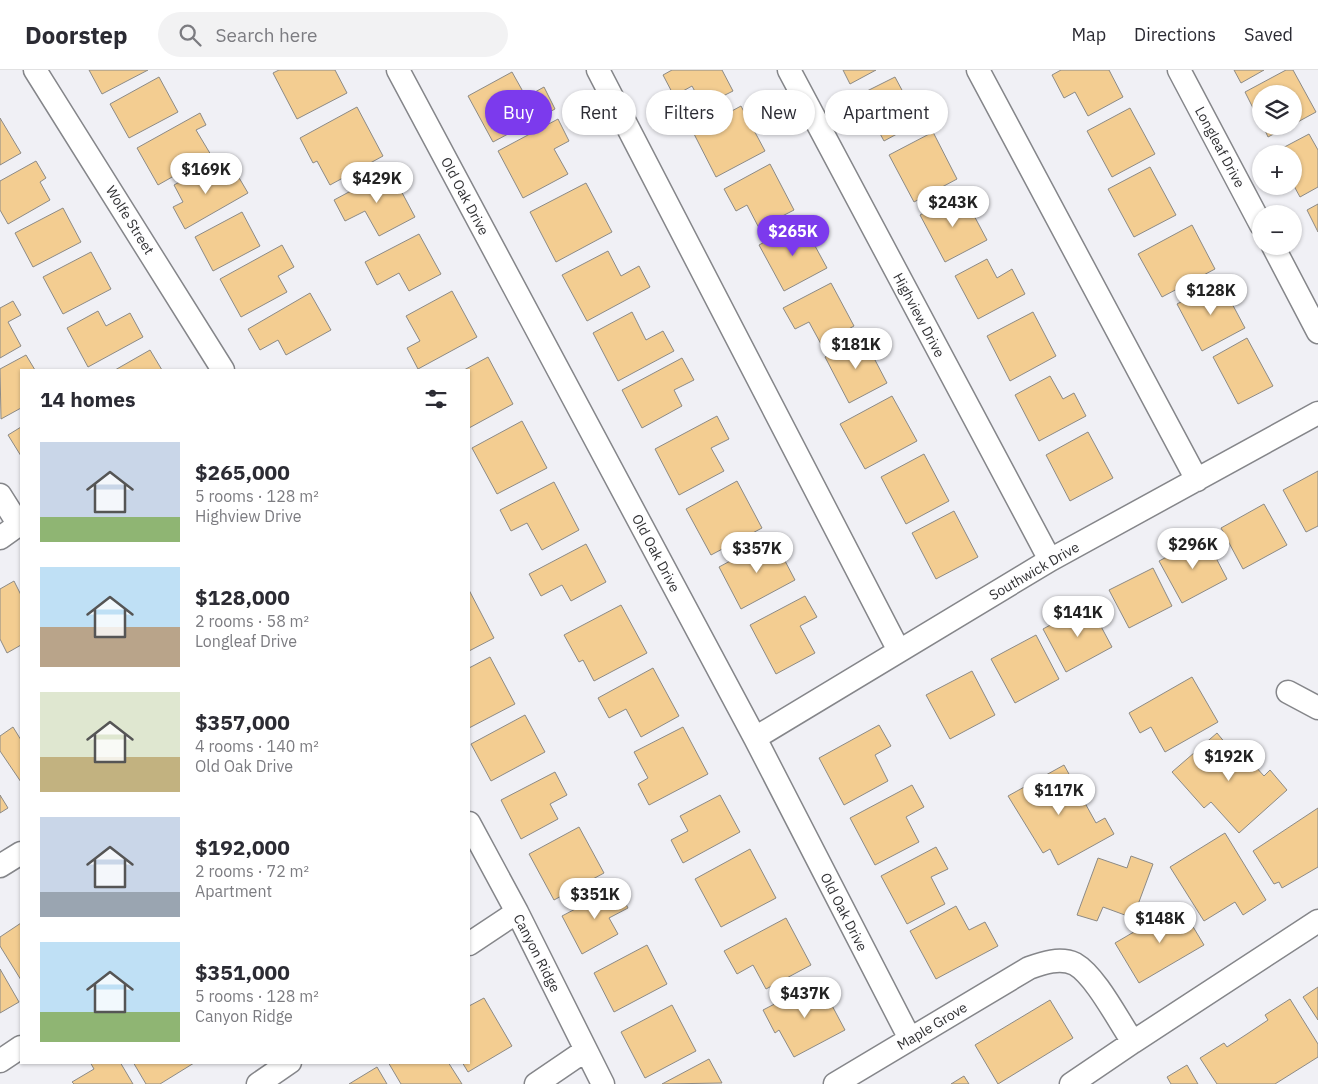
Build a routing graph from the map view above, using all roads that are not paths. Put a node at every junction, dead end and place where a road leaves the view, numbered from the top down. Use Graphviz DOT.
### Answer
graph roads {
  1 [pos="35,70"];
  2 [pos="398,70"];
  3 [pos="598,70"];
  4 [pos="789,70"];
  5 [pos="978,70"];
  6 [pos="1179,70"];
  7 [pos="1252,208"];
  8 [pos="1278,255"];
  9 [pos="1318,332"];
  10 [pos="222,369"];
  11 [pos="1318,413"];
  12 [pos="1197,480"];
  13 [pos="0,495"];
  14 [pos="20,524"];
  15 [pos="0,538"];
  16 [pos="1050,560"];
  17 [pos="899,651"];
  18 [pos="1288,692"];
  19 [pos="1318,708"];
  20 [pos="755,738"];
  21 [pos="470,825"];
  22 [pos="20,854"];
  23 [pos="0,866"];
  24 [pos="517,912"];
  25 [pos="1318,921"];
  26 [pos="470,943"];
  27 [pos="910,1039"];
  28 [pos="1133,1042"];
  29 [pos="20,1047"];
  30 [pos="586,1050"];
  31 [pos="0,1060"];
  32 [pos="287,1064"];
  33 [pos="258,1084"];
  34 [pos="536,1084"];
  35 [pos="603,1084"];
  36 [pos="834,1084"];
  37 [pos="1071,1084"];
  1 -- 10 [label="street, Wolfe Street"];
  2 -- 20 [label="street, Old Oak Drive"];
  3 -- 17 [label="street"];
  4 -- 16 [label="street, Highview Drive"];
  5 -- 12 [label="street"];
  6 -- 7 [label="street, Longleaf Drive"];
  8 -- 9 [label="street"];
  11 -- 12 [label="street, Southwick Drive"];
  12 -- 16 [label="street, Southwick Drive"];
  13 -- 14 [label="street"];
  14 -- 15 [label="street"];
  16 -- 17 [label="street, Southwick Drive"];
  17 -- 20 [label="street, Southwick Drive"];
  18 -- 19 [label="street"];
  20 -- 27 [label="street, Old Oak Drive"];
  21 -- 24 [label="street, Canyon Ridge"];
  22 -- 23 [label="street"];
  24 -- 26 [label="street"];
  24 -- 30 [label="street, Canyon Ridge"];
  25 -- 28 [label="street"];
  27 -- 28 [label="street, Maple Grove"];
  27 -- 36 [label="street, Maple Grove"];
  28 -- 37 [label="street"];
  29 -- 31 [label="street"];
  30 -- 34 [label="street"];
  30 -- 35 [label="street, Canyon Ridge"];
  32 -- 33 [label="street"];
}
